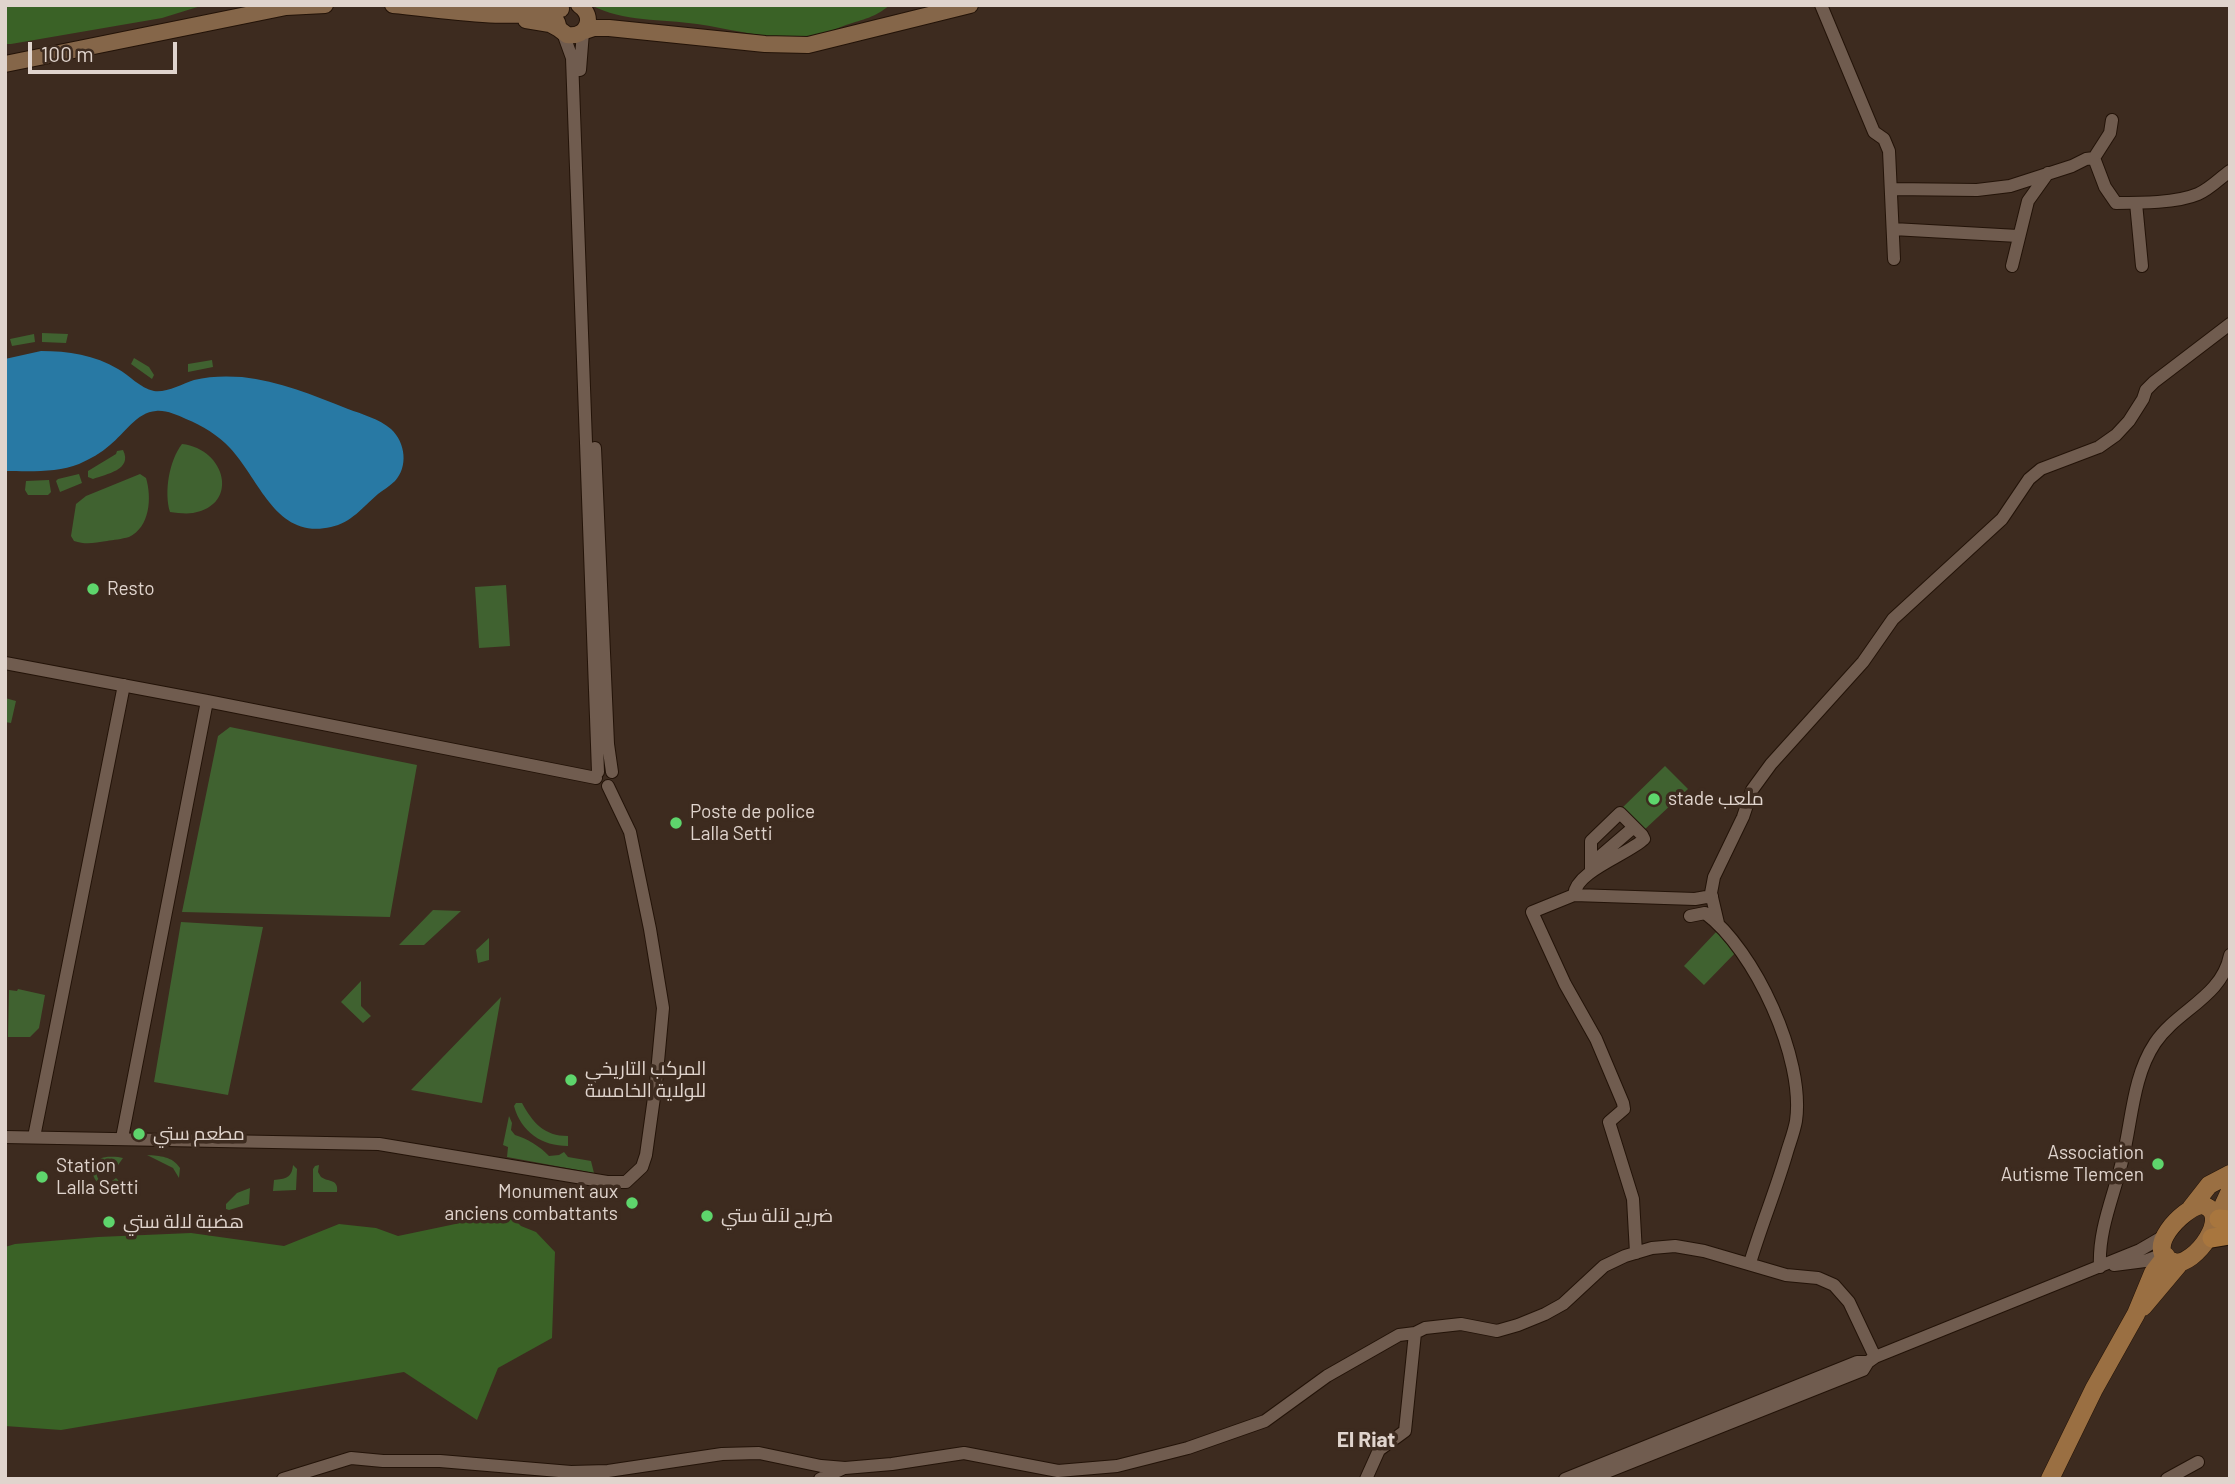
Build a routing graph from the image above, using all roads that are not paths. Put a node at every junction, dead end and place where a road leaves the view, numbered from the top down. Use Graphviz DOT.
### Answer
graph roads {
  1 [pos="325,5"];
  2 [pos="393,5"];
  3 [pos="970,5"];
  4 [pos="1821,5"];
  5 [pos="564,7"];
  6 [pos="582,8"];
  7 [pos="465,12"];
  8 [pos="561,31"];
  9 [pos="584,31"];
  10 [pos="662,33"];
  11 [pos="5,64"];
  12 [pos="2112,120"];
  13 [pos="2094,158"];
  14 [pos="2230,171"];
  15 [pos="2048,173"];
  16 [pos="2018,183"];
  17 [pos="1891,188"];
  18 [pos="2028,201"];
  19 [pos="2136,203"];
  20 [pos="1893,229"];
  21 [pos="2018,236"];
  22 [pos="1894,258"];
  23 [pos="2012,266"];
  24 [pos="2142,266"];
  25 [pos="2230,324"];
  26 [pos="5,663"];
  27 [pos="124,685"];
  28 [pos="207,701"];
  29 [pos="612,772"];
  30 [pos="597,775"];
  31 [pos="608,786"];
  32 [pos="1591,863"];
  33 [pos="1574,895"];
  34 [pos="1712,896"];
  35 [pos="1690,916"];
  36 [pos="1718,923"];
  37 [pos="2230,955"];
  38 [pos="5,1137"];
  39 [pos="33,1138"];
  40 [pos="122,1138"];
  41 [pos="2230,1174"];
  42 [pos="2230,1191"];
  43 [pos="2191,1208"];
  44 [pos="2222,1226"];
  45 [pos="2168,1252"];
  46 [pos="1636,1253"];
  47 [pos="1750,1264"];
  48 [pos="2099,1267"];
  49 [pos="1415,1333"];
  50 [pos="1871,1359"];
  51 [pos="2198,1462"];
  52 [pos="845,1468"];
  53 [pos="283,1479"];
  54 [pos="820,1479"];
  55 [pos="1366,1479"];
  56 [pos="1565,1479"];
  57 [pos="1589,1479"];
  58 [pos="2050,1479"];
  59 [pos="2167,1479"];
  1 -- 11 [label="main road"];
  2 -- 7 [label="main road"];
  3 -- 10 [label="main road"];
  4 -- 17 [label="street"];
  5 -- 7 [label="main road"];
  5 -- 8 [label="main road"];
  6 -- 9 [label="main road"];
  6 -- 10 [label="main road"];
  7 -- 8 [label="main road"];
  8 -- 9 [label="main road"];
  8 -- 30 [label="street"];
  9 -- 10 [label="main road"];
  9 -- 29 [label="street"];
  12 -- 13 [label="street"];
  13 -- 15 [label="street"];
  13 -- 19 [label="street"];
  14 -- 19 [label="street"];
  15 -- 16 [label="street"];
  15 -- 18 [label="street"];
  16 -- 17 [label="street"];
  16 -- 18 [label="street"];
  17 -- 20 [label="street"];
  18 -- 21 [label="street"];
  19 -- 24 [label="street"];
  20 -- 21 [label="street"];
  20 -- 22 [label="street"];
  21 -- 23 [label="street"];
  25 -- 34 [label="street"];
  26 -- 27 [label="street"];
  27 -- 28 [label="street"];
  27 -- 39 [label="street"];
  28 -- 30 [label="street"];
  28 -- 40 [label="street"];
  29 -- 30 [label="street"];
  29 -- 31 [label="street"];
  30 -- 31 [label="street"];
  31 -- 40 [label="street"];
  32 -- 32 [label="street"];
  32 -- 33 [label="street"];
  33 -- 34 [label="street"];
  33 -- 46 [label="street"];
  34 -- 36 [label="street"];
  35 -- 36 [label="street"];
  36 -- 47 [label="street"];
  37 -- 48 [label="street"];
  38 -- 39 [label="street"];
  39 -- 40 [label="street"];
  41 -- 43 [label="main road"];
  42 -- 44 [label="main road"];
  43 -- 44 [label="main road"];
  43 -- 45 [label="main road"];
  44 -- 45 [label="main road"];
  45 -- 48 [label="street"];
  45 -- 48 [label="street"];
  45 -- 58 [label="main road"];
  46 -- 47 [label="street"];
  46 -- 49 [label="street"];
  47 -- 50 [label="street"];
  48 -- 50 [label="street"];
  49 -- 52 [label="street"];
  49 -- 55 [label="street"];
  50 -- 56 [label="street"];
  50 -- 57 [label="street"];
  51 -- 59 [label="street"];
  52 -- 53 [label="street"];
  52 -- 54 [label="street"];
}
